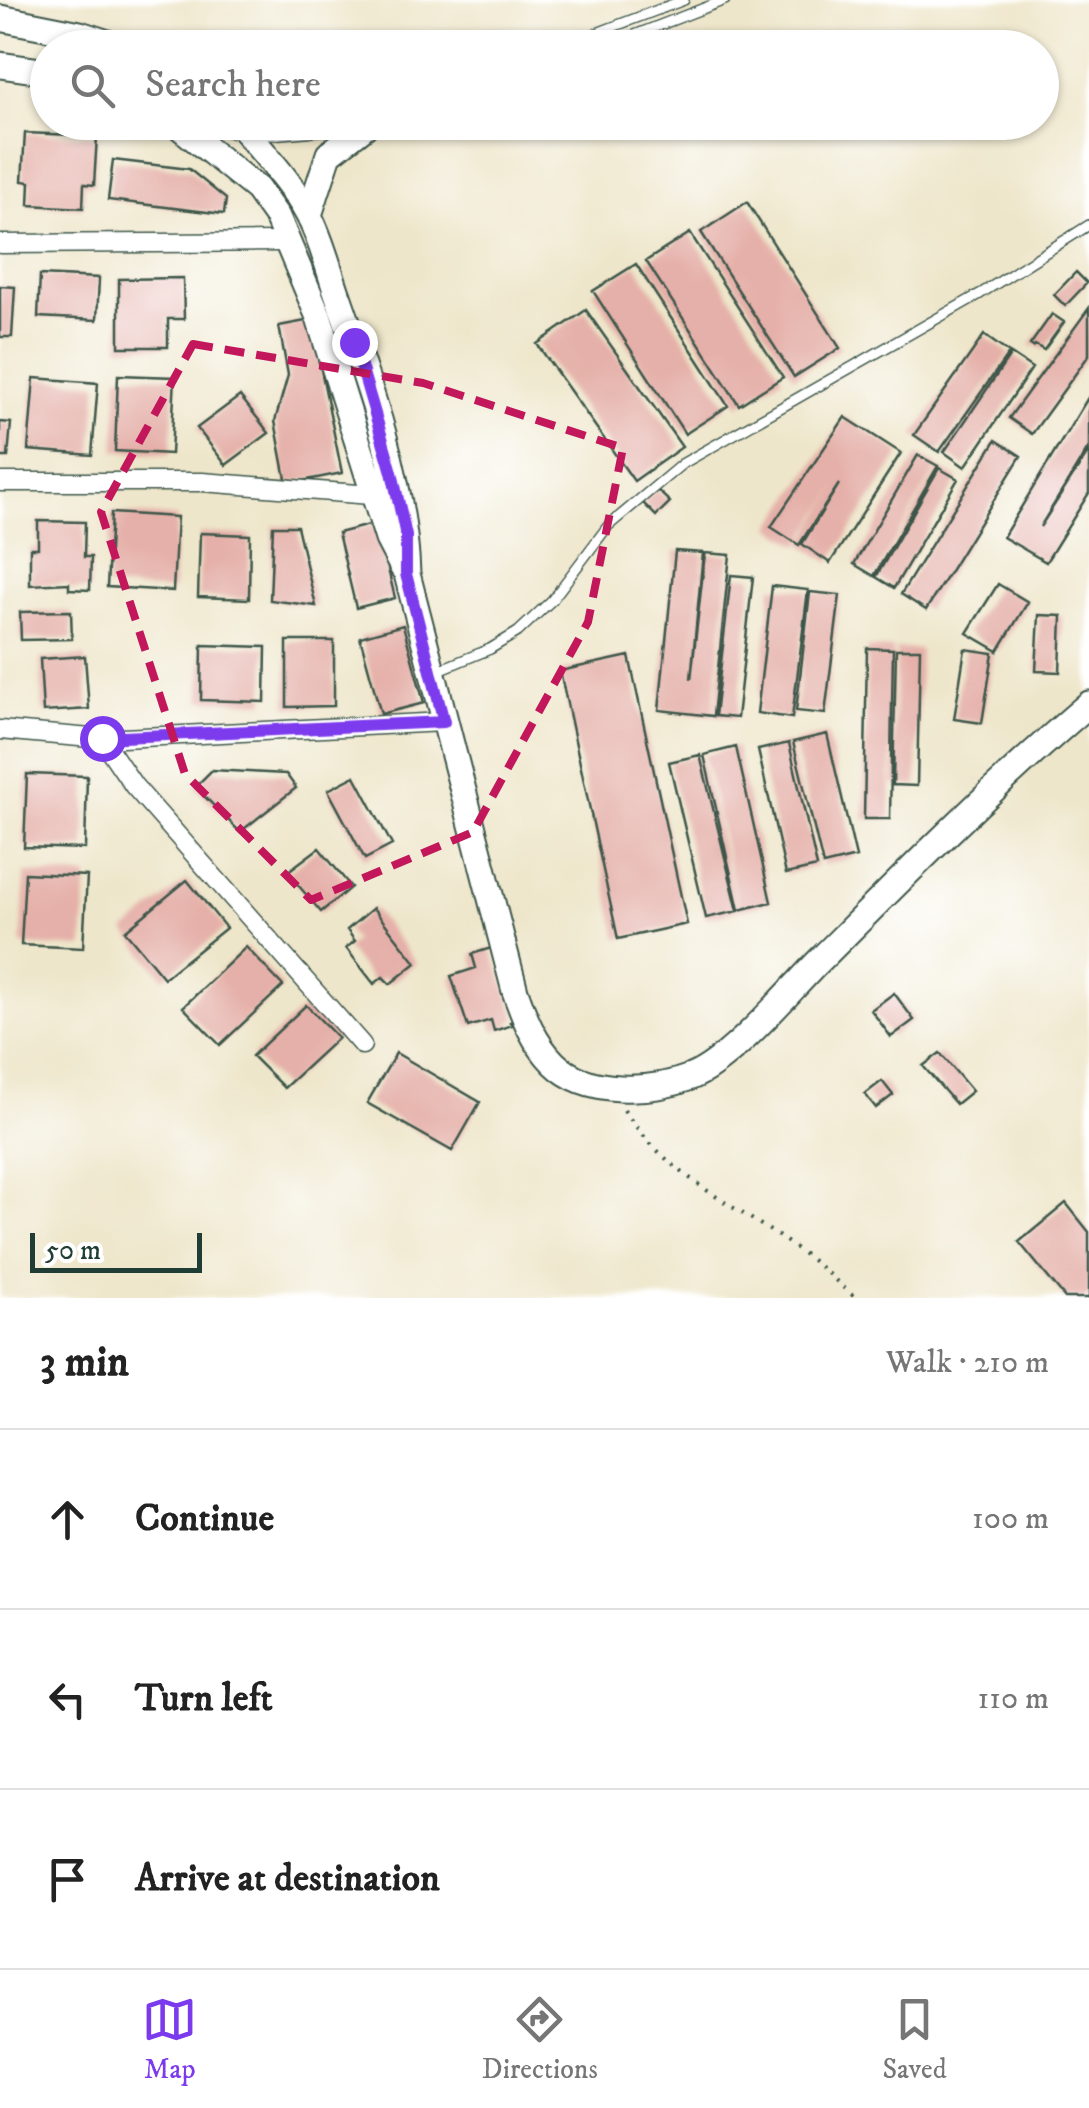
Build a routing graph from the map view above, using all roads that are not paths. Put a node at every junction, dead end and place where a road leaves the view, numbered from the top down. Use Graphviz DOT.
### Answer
graph roads {
  1 [pos="684,0"];
  2 [pos="724,0"];
  3 [pos="0,18"];
  4 [pos="41,30"];
  5 [pos="605,30"];
  6 [pos="647,30"];
  7 [pos="0,65"];
  8 [pos="30,69"];
  9 [pos="197,140"];
  10 [pos="253,140"];
  11 [pos="348,140"];
  12 [pos="309,215"];
  13 [pos="1089,226"];
  14 [pos="288,242"];
  15 [pos="0,244"];
  16 [pos="0,482"];
  17 [pos="387,496"];
  18 [pos="432,673"];
  19 [pos="1089,704"];
  20 [pos="444,722"];
  21 [pos="0,730"];
  22 [pos="102,738"];
  23 [pos="362,1045"];
  1 -- 5 [label="lane"];
  2 -- 6 [label="lane"];
  3 -- 4 [label="main road"];
  7 -- 8 [label="main road"];
  9 -- 14 [label="main road"];
  10 -- 12 [label="main road"];
  11 -- 12 [label="main road"];
  12 -- 17 [label="main road"];
  13 -- 18 [label="lane"];
  14 -- 15 [label="street"];
  14 -- 17 [label="main road"];
  16 -- 17 [label="street"];
  17 -- 18 [label="main road"];
  18 -- 20 [label="main road"];
  19 -- 20 [label="main road"];
  20 -- 22 [label="street"];
  21 -- 22 [label="street"];
  22 -- 23 [label="street"];
}
